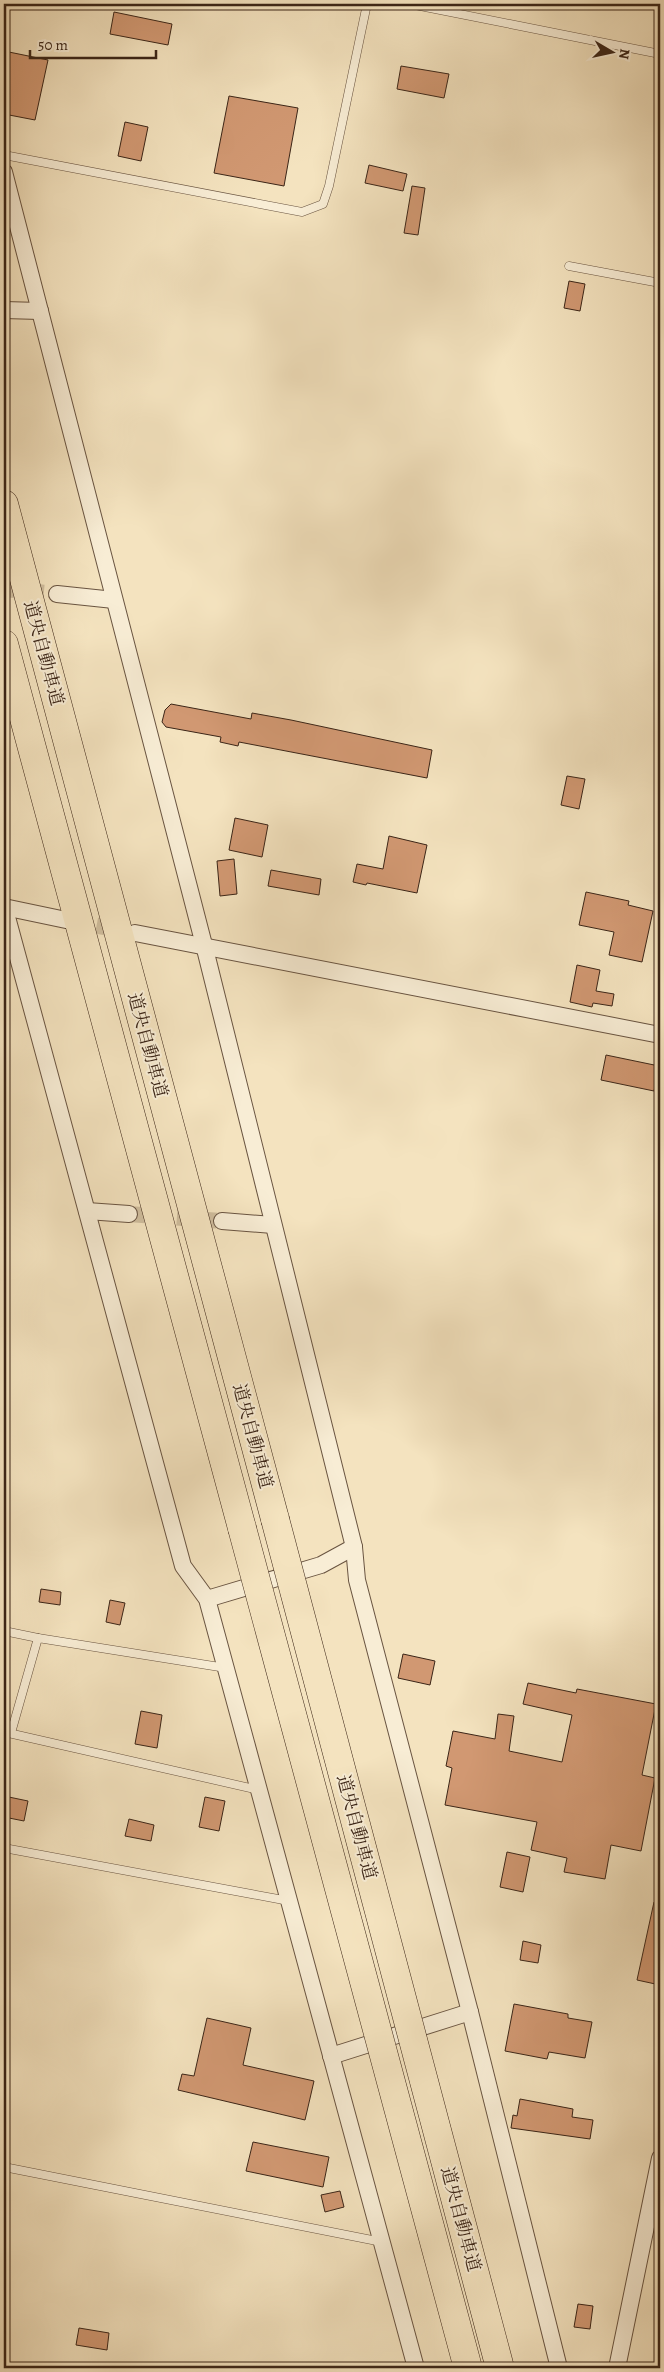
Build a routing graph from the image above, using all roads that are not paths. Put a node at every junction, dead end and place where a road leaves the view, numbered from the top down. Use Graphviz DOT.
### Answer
graph roads {
  1 [pos="368,4"];
  2 [pos="410,4"];
  3 [pos="660,54"];
  4 [pos="4,155"];
  5 [pos="4,172"];
  6 [pos="569,266"];
  7 [pos="660,283"];
  8 [pos="4,310"];
  9 [pos="40,311"];
  10 [pos="4,504"];
  11 [pos="57,594"];
  12 [pos="114,600"];
  13 [pos="4,644"];
  14 [pos="4,906"];
  15 [pos="66,920"];
  16 [pos="135,933"];
  17 [pos="204,945"];
  18 [pos="660,1035"];
  19 [pos="86,1211"];
  20 [pos="129,1214"];
  21 [pos="222,1221"];
  22 [pos="273,1225"];
  23 [pos="354,1547"];
  24 [pos="207,1599"];
  25 [pos="4,1631"];
  26 [pos="38,1638"];
  27 [pos="226,1668"];
  28 [pos="7,1733"];
  29 [pos="259,1790"];
  30 [pos="4,1848"];
  31 [pos="289,1901"];
  32 [pos="470,2012"];
  33 [pos="332,2056"];
  34 [pos="660,2158"];
  35 [pos="4,2168"];
  36 [pos="382,2242"];
  37 [pos="416,2368"];
  38 [pos="468,2368"];
  39 [pos="500,2368"];
  40 [pos="559,2368"];
  41 [pos="617,2368"];
  1 -- 4 [label="lane"];
  2 -- 3 [label="lane"];
  5 -- 9 [label="street"];
  6 -- 7 [label="lane"];
  8 -- 9 [label="street"];
  9 -- 12 [label="street"];
  10 -- 39 [label="highway, 道央自動車道, bridge"];
  11 -- 12 [label="street"];
  12 -- 17 [label="street"];
  13 -- 38 [label="highway, 道央自動車道, bridge"];
  14 -- 15 [label="street"];
  14 -- 19 [label="street"];
  16 -- 17 [label="street"];
  17 -- 18 [label="street"];
  17 -- 22 [label="street"];
  19 -- 20 [label="street"];
  19 -- 24 [label="street"];
  21 -- 22 [label="street"];
  22 -- 23 [label="street"];
  23 -- 24 [label="street"];
  23 -- 32 [label="street"];
  24 -- 27 [label="street"];
  25 -- 26 [label="lane"];
  26 -- 27 [label="lane"];
  26 -- 28 [label="lane"];
  27 -- 29 [label="street"];
  28 -- 29 [label="lane"];
  29 -- 31 [label="street"];
  30 -- 31 [label="lane"];
  31 -- 33 [label="street"];
  32 -- 33 [label="street"];
  32 -- 40 [label="street"];
  33 -- 36 [label="street"];
  34 -- 41 [label="street"];
  35 -- 36 [label="lane"];
  36 -- 37 [label="street"];
}
